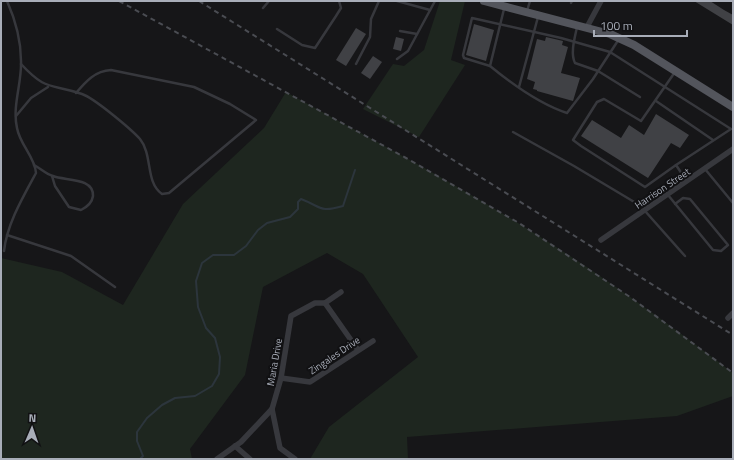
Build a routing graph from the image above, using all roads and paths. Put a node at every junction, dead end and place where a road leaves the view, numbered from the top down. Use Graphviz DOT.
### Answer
graph roads {
  1 [pos="7,1"];
  2 [pos="269,1"];
  3 [pos="339,1"];
  4 [pos="379,1"];
  5 [pos="397,1"];
  6 [pos="435,1"];
  7 [pos="484,1"];
  8 [pos="530,1"];
  9 [pos="600,1"];
  10 [pos="499,4"];
  11 [pos="263,8"];
  12 [pos="430,10"];
  13 [pos="527,12"];
  14 [pos="538,14"];
  15 [pos="500,23"];
  16 [pos="578,24"];
  17 [pos="587,27"];
  18 [pos="277,29"];
  19 [pos="400,31"];
  20 [pos="534,32"];
  21 [pos="417,34"];
  22 [pos="619,38"];
  23 [pos="574,42"];
  24 [pos="610,52"];
  25 [pos="397,59"];
  26 [pos="21,64"];
  27 [pos="356,64"];
  28 [pos="490,66"];
  29 [pos="598,71"];
  30 [pos="676,71"];
  31 [pos="48,87"];
  32 [pos="519,87"];
  33 [pos="665,87"];
  34 [pos="76,93"];
  35 [pos="640,98"];
  36 [pos="656,101"];
  37 [pos="733,107"];
  38 [pos="15,117"];
  39 [pos="513,132"];
  40 [pos="713,140"];
  41 [pos="733,149"];
  42 [pos="34,164"];
  43 [pos="676,165"];
  44 [pos="705,169"];
  45 [pos="52,176"];
  46 [pos="687,182"];
  47 [pos="668,195"];
  48 [pos="733,203"];
  49 [pos="675,204"];
  50 [pos="645,210"];
  51 [pos="7,235"];
  52 [pos="601,240"];
  53 [pos="4,251"];
  54 [pos="685,256"];
  55 [pos="115,287"];
  56 [pos="341,292"];
  57 [pos="325,303"];
  58 [pos="733,313"];
  59 [pos="728,318"];
  60 [pos="373,341"];
  61 [pos="358,350"];
  62 [pos="281,378"];
  63 [pos="272,409"];
  64 [pos="235,446"];
  65 [pos="217,459"];
  66 [pos="250,459"];
  67 [pos="295,459"];
  1 -- 26 [label="lane"];
  2 -- 11 [label="lane"];
  3 -- 18 [label="lane"];
  4 -- 27 [label="lane"];
  5 -- 12 [label="lane"];
  6 -- 12 [label="lane"];
  7 -- 10 [label="main road"];
  8 -- 13 [label="lane"];
  9 -- 17 [label="street"];
  10 -- 13 [label="main road"];
  10 -- 15 [label="lane"];
  12 -- 21 [label="lane"];
  13 -- 14 [label="main road"];
  14 -- 16 [label="main road"];
  14 -- 20 [label="lane"];
  15 -- 20 [label="lane"];
  15 -- 28 [label="lane"];
  15 -- 28 [label="lane"];
  16 -- 17 [label="main road"];
  16 -- 23 [label="lane"];
  17 -- 22 [label="main road"];
  19 -- 21 [label="lane"];
  20 -- 23 [label="lane"];
  20 -- 32 [label="lane"];
  21 -- 25 [label="lane"];
  22 -- 24 [label="lane"];
  22 -- 30 [label="main road"];
  23 -- 24 [label="lane"];
  23 -- 29 [label="lane"];
  24 -- 29 [label="lane"];
  24 -- 33 [label="lane"];
  26 -- 31 [label="lane"];
  26 -- 38 [label="lane"];
  28 -- 32 [label="lane"];
  29 -- 32 [label="lane"];
  29 -- 35 [label="lane"];
  30 -- 33 [label="lane"];
  30 -- 37 [label="main road"];
  31 -- 34 [label="lane"];
  31 -- 38 [label="lane"];
  33 -- 36 [label="lane"];
  33 -- 40 [label="lane"];
  34 -- 34 [label="lane"];
  36 -- 40 [label="lane"];
  36 -- 43 [label="lane"];
  38 -- 42 [label="lane"];
  39 -- 50 [label="lane"];
  40 -- 43 [label="lane"];
  41 -- 44 [label="street, Harrison Street"];
  42 -- 45 [label="lane"];
  42 -- 51 [label="lane"];
  43 -- 46 [label="lane"];
  44 -- 46 [label="street, Harrison Street"];
  44 -- 48 [label="lane"];
  45 -- 45 [label="lane"];
  46 -- 47 [label="street, Harrison Street"];
  47 -- 49 [label="lane"];
  47 -- 50 [label="street, Harrison Street"];
  49 -- 49 [label="lane"];
  50 -- 52 [label="street, Harrison Street"];
  50 -- 54 [label="lane"];
  51 -- 53 [label="lane"];
  51 -- 55 [label="lane"];
  56 -- 57 [label="street, Maria Drive"];
  57 -- 61 [label="street"];
  57 -- 62 [label="street, Maria Drive"];
  58 -- 59 [label="street"];
  60 -- 61 [label="street, Zingales Drive"];
  61 -- 62 [label="street, Zingales Drive"];
  62 -- 63 [label="street, Maria Drive"];
  63 -- 64 [label="street"];
  63 -- 67 [label="street, Maria Drive"];
  64 -- 65 [label="street"];
  64 -- 66 [label="street"];
}
